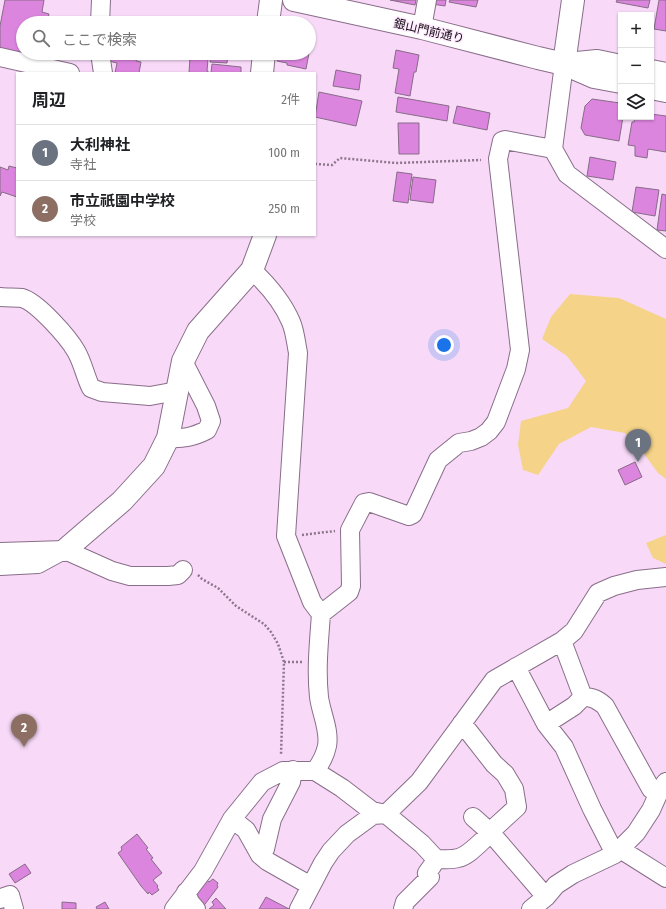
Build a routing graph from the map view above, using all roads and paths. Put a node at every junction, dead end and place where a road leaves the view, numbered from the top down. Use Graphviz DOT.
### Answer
graph roads {
  1 [pos="101,0"];
  2 [pos="271,0"];
  3 [pos="294,0"];
  4 [pos="428,0"];
  5 [pos="573,0"];
  6 [pos="100,16"];
  7 [pos="269,16"];
  8 [pos="422,28"];
  9 [pos="0,58"];
  10 [pos="101,60"];
  11 [pos="263,60"];
  12 [pos="564,64"];
  13 [pos="618,65"];
  14 [pos="65,72"];
  15 [pos="103,72"];
  16 [pos="262,72"];
  17 [pos="654,72"];
  18 [pos="666,74"];
  19 [pos="618,81"];
  20 [pos="654,89"];
  21 [pos="666,91"];
  22 [pos="553,149"];
  23 [pos="498,159"];
  24 [pos="316,164"];
  25 [pos="265,236"];
  26 [pos="666,249"];
  27 [pos="252,270"];
  28 [pos="0,298"];
  29 [pos="183,361"];
  30 [pos="177,391"];
  31 [pos="168,438"];
  32 [pos="350,530"];
  33 [pos="286,536"];
  34 [pos="65,550"];
  35 [pos="0,552"];
  36 [pos="0,566"];
  37 [pos="183,570"];
  38 [pos="666,577"];
  39 [pos="321,614"];
  40 [pos="562,641"];
  41 [pos="516,667"];
  42 [pos="583,697"];
  43 [pos="462,723"];
  44 [pos="546,724"];
  45 [pos="288,771"];
  46 [pos="315,771"];
  47 [pos="663,786"];
  48 [pos="386,814"];
  49 [pos="473,817"];
  50 [pos="232,819"];
  51 [pos="491,833"];
  52 [pos="618,852"];
  53 [pos="260,855"];
  54 [pos="436,859"];
  55 [pos="666,878"];
  56 [pos="311,886"];
  57 [pos="186,892"];
  58 [pos="546,897"];
  59 [pos="0,900"];
  60 [pos="14,909"];
  61 [pos="174,909"];
  62 [pos="196,909"];
  63 [pos="299,909"];
  64 [pos="403,909"];
  65 [pos="531,909"];
  1 -- 6 [label="street"];
  2 -- 7 [label="street"];
  3 -- 8 [label="street, 銀山門前通り"];
  4 -- 8 [label="street"];
  5 -- 12 [label="street"];
  8 -- 12 [label="street, 銀山門前通り"];
  9 -- 14 [label="street"];
  10 -- 15 [label="street"];
  11 -- 16 [label="street"];
  12 -- 13 [label="street, 銀山門前通り"];
  12 -- 19 [label="street, 銀山門前通り"];
  12 -- 22 [label="street"];
  17 -- 18 [label="street"];
  20 -- 21 [label="street"];
  22 -- 23 [label="street"];
  22 -- 26 [label="street"];
  23 -- 24 [label="path"];
  23 -- 32 [label="street"];
  25 -- 27 [label="street"];
  27 -- 29 [label="street"];
  27 -- 33 [label="street"];
  28 -- 30 [label="street"];
  29 -- 30 [label="street"];
  29 -- 31 [label="street"];
  30 -- 31 [label="street"];
  31 -- 34 [label="street"];
  32 -- 33 [label="path"];
  32 -- 39 [label="street"];
  33 -- 39 [label="street"];
  34 -- 35 [label="street"];
  34 -- 36 [label="street"];
  34 -- 37 [label="street"];
  37 -- 45 [label="path"];
  38 -- 40 [label="street"];
  39 -- 46 [label="street"];
  40 -- 41 [label="street"];
  40 -- 42 [label="street"];
  41 -- 43 [label="street"];
  41 -- 44 [label="street"];
  42 -- 44 [label="street"];
  42 -- 47 [label="street"];
  43 -- 48 [label="street"];
  43 -- 51 [label="street"];
  44 -- 52 [label="street"];
  45 -- 46 [label="street"];
  45 -- 50 [label="street"];
  45 -- 53 [label="street"];
  46 -- 48 [label="street"];
  47 -- 52 [label="street"];
  48 -- 54 [label="street"];
  48 -- 56 [label="street"];
  49 -- 51 [label="street"];
  50 -- 53 [label="street"];
  50 -- 57 [label="street"];
  51 -- 54 [label="street"];
  51 -- 58 [label="street"];
  52 -- 55 [label="street"];
  52 -- 58 [label="street"];
  53 -- 56 [label="street"];
  54 -- 64 [label="street"];
  56 -- 63 [label="street"];
  57 -- 61 [label="street"];
  57 -- 62 [label="street"];
  58 -- 65 [label="street"];
  59 -- 60 [label="street"];
}
